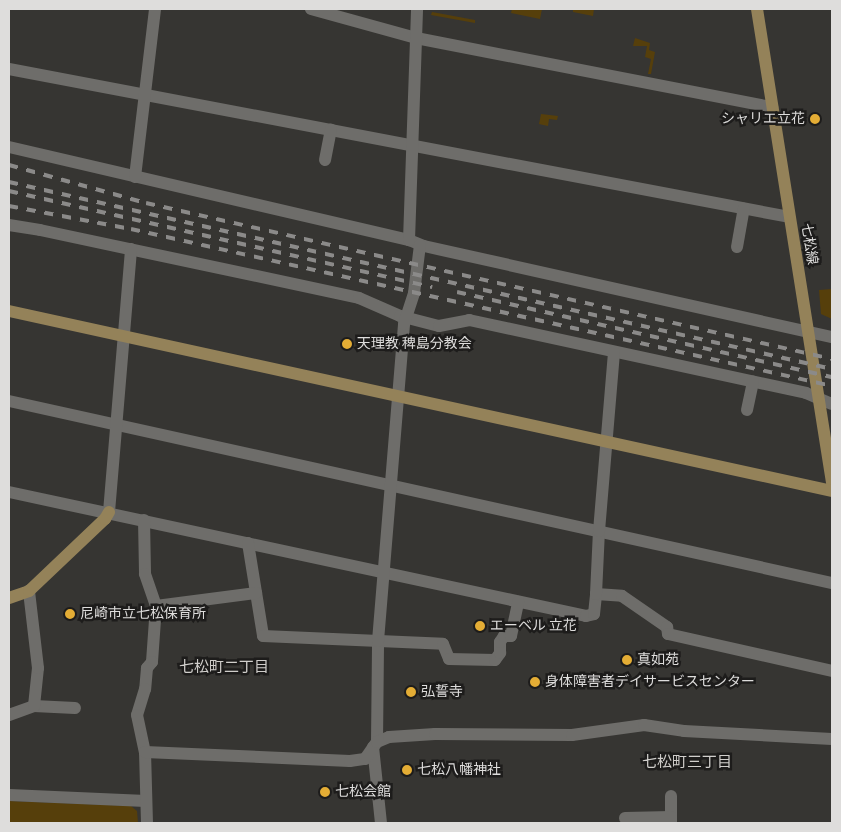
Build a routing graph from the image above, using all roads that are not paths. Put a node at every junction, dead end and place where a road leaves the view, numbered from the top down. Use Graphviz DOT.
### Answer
graph roads {
  1 [pos="155,9"];
  2 [pos="311,9"];
  3 [pos="417,9"];
  4 [pos="756,9"];
  5 [pos="416,38"];
  6 [pos="9,69"];
  7 [pos="144,93"];
  8 [pos="772,107"];
  9 [pos="331,130"];
  10 [pos="9,147"];
  11 [pos="413,147"];
  12 [pos="325,160"];
  13 [pos="135,177"];
  14 [pos="744,208"];
  15 [pos="789,217"];
  16 [pos="9,225"];
  17 [pos="415,243"];
  18 [pos="737,247"];
  19 [pos="131,249"];
  20 [pos="9,311"];
  21 [pos="406,318"];
  22 [pos="807,331"];
  23 [pos="123,336"];
  24 [pos="832,337"];
  25 [pos="614,353"];
  26 [pos="753,382"];
  27 [pos="398,397"];
  28 [pos="818,397"];
  29 [pos="9,401"];
  30 [pos="832,404"];
  31 [pos="747,410"];
  32 [pos="115,424"];
  33 [pos="607,442"];
  34 [pos="832,483"];
  35 [pos="391,486"];
  36 [pos="832,491"];
  37 [pos="9,492"];
  38 [pos="109,512"];
  39 [pos="144,520"];
  40 [pos="599,531"];
  41 [pos="248,543"];
  42 [pos="383,572"];
  43 [pos="832,583"];
  44 [pos="29,591"];
  45 [pos="256,593"];
  46 [pos="596,594"];
  47 [pos="9,598"];
  48 [pos="518,602"];
  49 [pos="156,606"];
  50 [pos="378,641"];
  51 [pos="832,671"];
  52 [pos="34,706"];
  53 [pos="75,708"];
  54 [pos="9,715"];
  55 [pos="832,739"];
  56 [pos="375,745"];
  57 [pos="145,752"];
  58 [pos="9,795"];
  59 [pos="671,796"];
  60 [pos="146,801"];
  61 [pos="624,818"];
  62 [pos="671,820"];
  63 [pos="147,823"];
  64 [pos="380,823"];
  1 -- 7 [label="street"];
  2 -- 5 [label="street"];
  3 -- 5 [label="street"];
  4 -- 8 [label="street, 七松線"];
  5 -- 8 [label="street"];
  5 -- 11 [label="street"];
  6 -- 7 [label="street"];
  7 -- 9 [label="street"];
  7 -- 13 [label="street"];
  8 -- 15 [label="street, 七松線"];
  9 -- 11 [label="street"];
  9 -- 12 [label="street"];
  10 -- 13 [label="street"];
  11 -- 14 [label="street"];
  11 -- 17 [label="street"];
  13 -- 17 [label="street"];
  14 -- 15 [label="street"];
  14 -- 18 [label="street"];
  15 -- 22 [label="street, 七松線"];
  16 -- 19 [label="street"];
  17 -- 21 [label="street"];
  17 -- 22 [label="street"];
  19 -- 21 [label="street"];
  19 -- 23 [label="street"];
  20 -- 23 [label="street"];
  21 -- 25 [label="street"];
  21 -- 27 [label="street"];
  22 -- 24 [label="street"];
  22 -- 28 [label="street, 七松線"];
  23 -- 27 [label="street"];
  23 -- 32 [label="street"];
  25 -- 26 [label="street"];
  25 -- 33 [label="street"];
  26 -- 28 [label="street"];
  26 -- 31 [label="street"];
  27 -- 33 [label="street"];
  27 -- 35 [label="street"];
  28 -- 30 [label="street"];
  28 -- 34 [label="street, 七松線"];
  29 -- 32 [label="street"];
  32 -- 35 [label="street"];
  32 -- 38 [label="street"];
  33 -- 36 [label="street"];
  33 -- 40 [label="street"];
  35 -- 40 [label="street"];
  35 -- 42 [label="street"];
  37 -- 38 [label="street"];
  38 -- 39 [label="street"];
  38 -- 44 [label="street"];
  39 -- 41 [label="street"];
  39 -- 49 [label="street"];
  40 -- 43 [label="street"];
  40 -- 46 [label="street"];
  41 -- 42 [label="street"];
  41 -- 45 [label="street"];
  42 -- 48 [label="street"];
  42 -- 50 [label="street"];
  44 -- 47 [label="street"];
  44 -- 52 [label="street"];
  45 -- 49 [label="street"];
  45 -- 50 [label="street"];
  46 -- 48 [label="street"];
  46 -- 51 [label="street"];
  48 -- 50 [label="street"];
  49 -- 57 [label="street"];
  50 -- 56 [label="street"];
  52 -- 53 [label="street"];
  52 -- 54 [label="street"];
  55 -- 56 [label="street"];
  56 -- 57 [label="street"];
  56 -- 64 [label="street"];
  57 -- 60 [label="street"];
  58 -- 60 [label="street"];
  59 -- 62 [label="street"];
  60 -- 63 [label="street"];
  61 -- 62 [label="street"];
}
